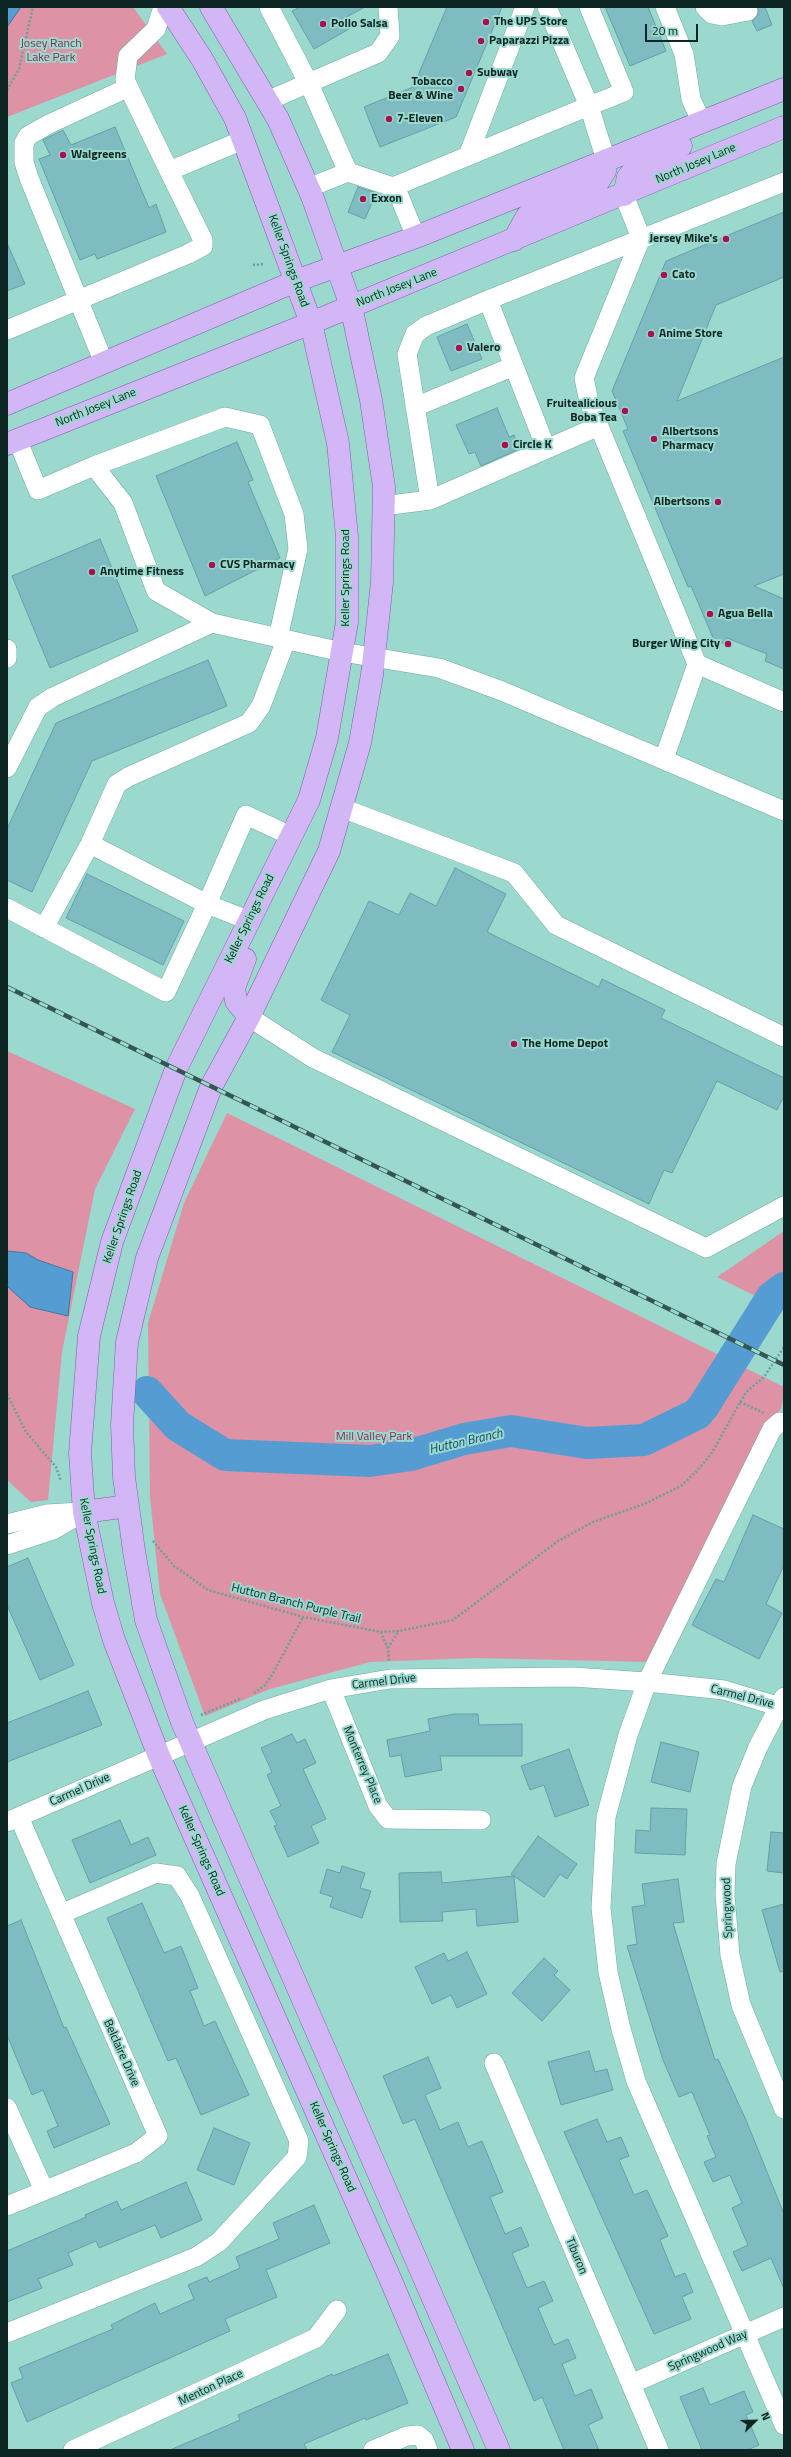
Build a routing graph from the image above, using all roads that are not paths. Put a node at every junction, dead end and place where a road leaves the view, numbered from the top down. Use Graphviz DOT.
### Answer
graph roads {
  1 [pos="164,7"];
  2 [pos="168,7"];
  3 [pos="211,7"];
  4 [pos="270,7"];
  5 [pos="525,7"];
  6 [pos="547,7"];
  7 [pos="589,7"];
  8 [pos="665,7"];
  9 [pos="705,7"];
  10 [pos="391,11"];
  11 [pos="748,11"];
  12 [pos="308,82"];
  13 [pos="128,88"];
  14 [pos="784,89"];
  15 [pos="267,101"];
  16 [pos="589,106"];
  17 [pos="702,122"];
  18 [pos="784,126"];
  19 [pos="243,140"];
  20 [pos="468,156"];
  21 [pos="606,160"];
  22 [pos="169,171"];
  23 [pos="348,172"];
  24 [pos="784,182"];
  25 [pos="395,186"];
  26 [pos="308,188"];
  27 [pos="624,195"];
  28 [pos="416,237"];
  29 [pos="641,238"];
  30 [pos="514,240"];
  31 [pos="337,268"];
  32 [pos="296,281"];
  33 [pos="79,299"];
  34 [pos="488,300"];
  35 [pos="351,306"];
  36 [pos="311,323"];
  37 [pos="7,330"];
  38 [pos="104,362"];
  39 [pos="514,366"];
  40 [pos="7,404"];
  41 [pos="416,407"];
  42 [pos="599,426"];
  43 [pos="12,441"];
  44 [pos="546,448"];
  45 [pos="94,466"];
  46 [pos="430,500"];
  47 [pos="384,506"];
  48 [pos="212,623"];
  49 [pos="282,639"];
  50 [pos="7,648"];
  51 [pos="342,652"];
  52 [pos="7,658"];
  53 [pos="374,658"];
  54 [pos="697,664"];
  55 [pos="784,702"];
  56 [pos="664,759"];
  57 [pos="7,768"];
  58 [pos="342,808"];
  59 [pos="784,811"];
  60 [pos="291,836"];
  61 [pos="90,844"];
  62 [pos="207,904"];
  63 [pos="7,908"];
  64 [pos="250,920"];
  65 [pos="44,928"];
  66 [pos="249,1017"];
  67 [pos="784,1037"];
  68 [pos="784,1206"];
  69 [pos="782,1422"];
  70 [pos="128,1506"];
  71 [pos="84,1512"];
  72 [pos="7,1524"];
  73 [pos="7,1544"];
  74 [pos="647,1682"];
  75 [pos="331,1690"];
  76 [pos="783,1704"];
  77 [pos="190,1741"];
  78 [pos="159,1756"];
  79 [pos="13,1820"];
  80 [pos="481,1820"];
  81 [pos="61,1914"];
  82 [pos="494,2062"];
  83 [pos="7,2108"];
  84 [pos="784,2109"];
  85 [pos="44,2190"];
  86 [pos="7,2206"];
  87 [pos="337,2310"];
  88 [pos="784,2317"];
  89 [pos="7,2333"];
  90 [pos="746,2334"];
  91 [pos="631,2384"];
  92 [pos="784,2425"];
  93 [pos="73,2450"];
  94 [pos="373,2450"];
  95 [pos="428,2450"];
  96 [pos="463,2450"];
  97 [pos="499,2450"];
  98 [pos="659,2450"];
  1 -- 13 [label="street"];
  2 -- 19 [label="main road, Keller Springs Road"];
  3 -- 15 [label="main road"];
  4 -- 12 [label="street"];
  5 -- 20 [label="street"];
  6 -- 16 [label="street"];
  7 -- 16 [label="street"];
  8 -- 17 [label="street"];
  9 -- 11 [label="street"];
  10 -- 12 [label="street"];
  12 -- 15 [label="street"];
  12 -- 23 [label="street"];
  13 -- 22 [label="street"];
  13 -- 33 [label="street"];
  14 -- 17 [label="main road"];
  15 -- 26 [label="main road"];
  16 -- 20 [label="street"];
  16 -- 21 [label="street"];
  17 -- 21 [label="main road"];
  17 -- 27 [label="main road"];
  18 -- 27 [label="main road, North Josey Lane"];
  19 -- 22 [label="street"];
  19 -- 32 [label="main road, Keller Springs Road"];
  20 -- 25 [label="street"];
  21 -- 28 [label="main road"];
  21 -- 30 [label="main road"];
  22 -- 33 [label="street"];
  23 -- 25 [label="street"];
  23 -- 26 [label="street"];
  24 -- 29 [label="street"];
  25 -- 28 [label="street"];
  26 -- 31 [label="main road"];
  27 -- 29 [label="street"];
  27 -- 30 [label="main road, North Josey Lane"];
  28 -- 31 [label="main road"];
  29 -- 34 [label="street"];
  29 -- 42 [label="street"];
  30 -- 35 [label="main road, North Josey Lane"];
  31 -- 32 [label="main road"];
  31 -- 35 [label="main road"];
  32 -- 36 [label="main road, Keller Springs Road"];
  32 -- 38 [label="main road"];
  33 -- 37 [label="street"];
  33 -- 38 [label="street"];
  34 -- 39 [label="street"];
  34 -- 41 [label="street"];
  35 -- 36 [label="main road, North Josey Lane"];
  35 -- 47 [label="main road"];
  36 -- 43 [label="main road, North Josey Lane"];
  36 -- 51 [label="main road, Keller Springs Road"];
  38 -- 40 [label="main road"];
  39 -- 41 [label="street"];
  39 -- 44 [label="street"];
  41 -- 46 [label="street"];
  42 -- 44 [label="street"];
  42 -- 54 [label="street"];
  43 -- 45 [label="street"];
  44 -- 46 [label="street"];
  45 -- 48 [label="street"];
  45 -- 49 [label="street"];
  46 -- 47 [label="street"];
  47 -- 53 [label="main road"];
  48 -- 49 [label="street"];
  48 -- 57 [label="street"];
  49 -- 51 [label="street"];
  49 -- 61 [label="street"];
  50 -- 52 [label="street"];
  51 -- 53 [label="street"];
  51 -- 60 [label="main road, Keller Springs Road"];
  53 -- 56 [label="street"];
  53 -- 58 [label="main road"];
  54 -- 55 [label="street"];
  54 -- 56 [label="street"];
  56 -- 59 [label="street"];
  58 -- 66 [label="main road"];
  58 -- 67 [label="street"];
  60 -- 62 [label="street"];
  60 -- 64 [label="main road, Keller Springs Road"];
  61 -- 62 [label="street"];
  61 -- 65 [label="street"];
  62 -- 64 [label="street"];
  62 -- 65 [label="street"];
  63 -- 65 [label="street"];
  64 -- 66 [label="main road"];
  64 -- 71 [label="main road, Keller Springs Road"];
  66 -- 68 [label="street"];
  66 -- 70 [label="main road"];
  69 -- 74 [label="street"];
  70 -- 71 [label="main road"];
  70 -- 77 [label="main road"];
  71 -- 72 [label="street"];
  71 -- 73 [label="street"];
  71 -- 78 [label="main road, Keller Springs Road"];
  74 -- 75 [label="street, Carmel Drive"];
  74 -- 76 [label="street, Carmel Drive"];
  74 -- 90 [label="street"];
  75 -- 77 [label="street, Carmel Drive"];
  75 -- 80 [label="street, Monterrey Place"];
  76 -- 84 [label="street, Springwood"];
  77 -- 78 [label="street, Carmel Drive"];
  77 -- 97 [label="main road"];
  78 -- 79 [label="street, Carmel Drive"];
  78 -- 96 [label="main road, Keller Springs Road"];
  79 -- 81 [label="street, Belclaire Drive"];
  81 -- 85 [label="street, Belclaire Drive"];
  81 -- 89 [label="street"];
  82 -- 91 [label="street, Tiburon"];
  83 -- 85 [label="street"];
  85 -- 86 [label="street, Belclaire Drive"];
  87 -- 93 [label="street, Menton Place"];
  88 -- 90 [label="street, Springwood Way"];
  90 -- 91 [label="street, Springwood Way"];
  90 -- 92 [label="street"];
  91 -- 98 [label="street, Tiburon"];
  94 -- 95 [label="street"];
}
